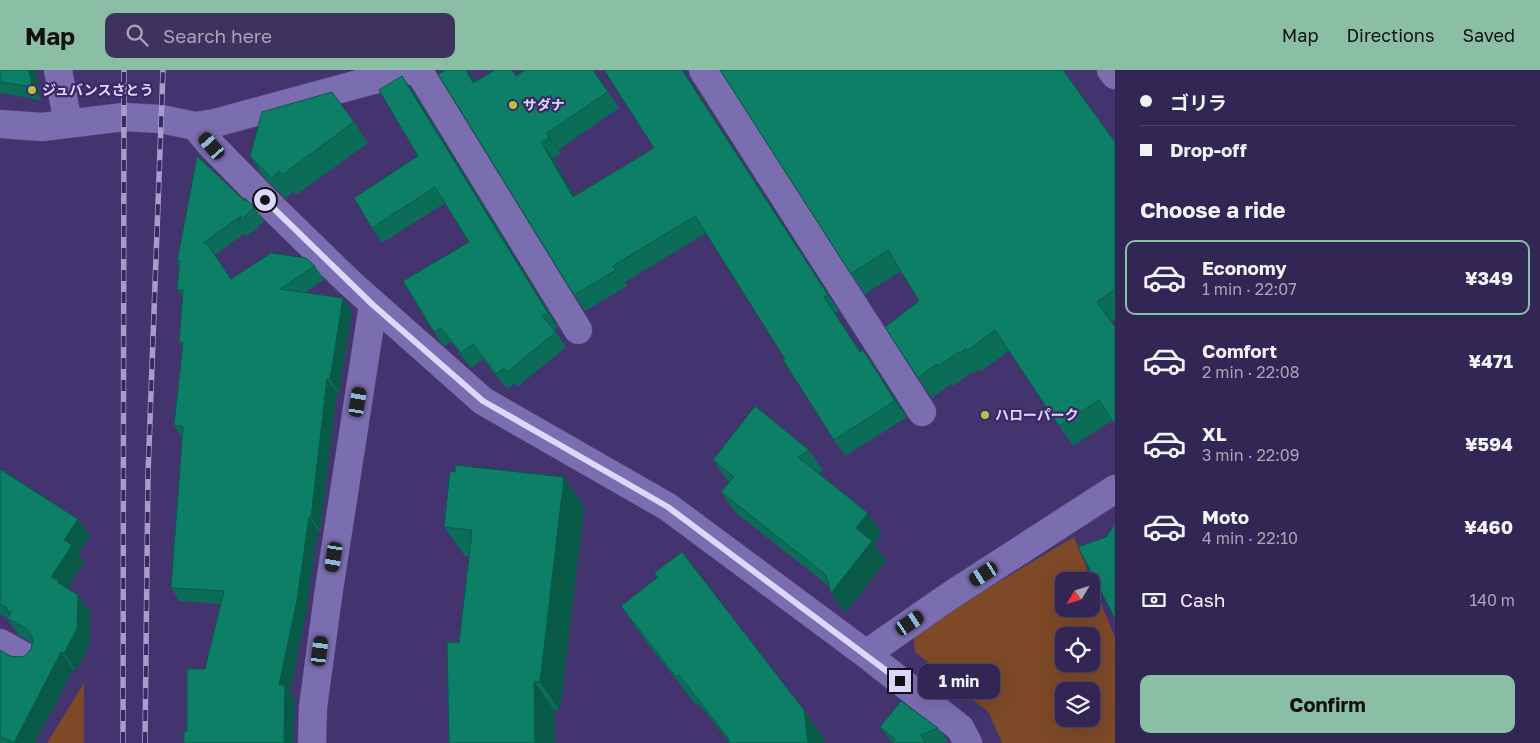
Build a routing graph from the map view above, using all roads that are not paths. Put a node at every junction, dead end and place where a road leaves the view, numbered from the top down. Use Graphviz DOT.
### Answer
graph roads {
  1 [pos="58,70"];
  2 [pos="410,70"];
  3 [pos="418,70"];
  4 [pos="703,70"];
  5 [pos="1111,70"];
  6 [pos="1115,75"];
  7 [pos="68,123"];
  8 [pos="0,124"];
  9 [pos="195,126"];
  10 [pos="373,305"];
  11 [pos="578,330"];
  12 [pos="922,412"];
  13 [pos="1115,490"];
  14 [pos="0,643"];
  15 [pos="866,654"];
  16 [pos="28,659"];
  17 [pos="312,743"];
  18 [pos="968,743"];
  1 -- 7 [label="street"];
  2 -- 9 [label="street"];
  3 -- 11 [label="street"];
  4 -- 12 [label="street"];
  5 -- 6 [label="street"];
  7 -- 8 [label="street"];
  7 -- 9 [label="street"];
  9 -- 10 [label="street"];
  10 -- 15 [label="street"];
  10 -- 17 [label="street"];
  13 -- 15 [label="street"];
  14 -- 16 [label="street"];
  15 -- 18 [label="street"];
}
